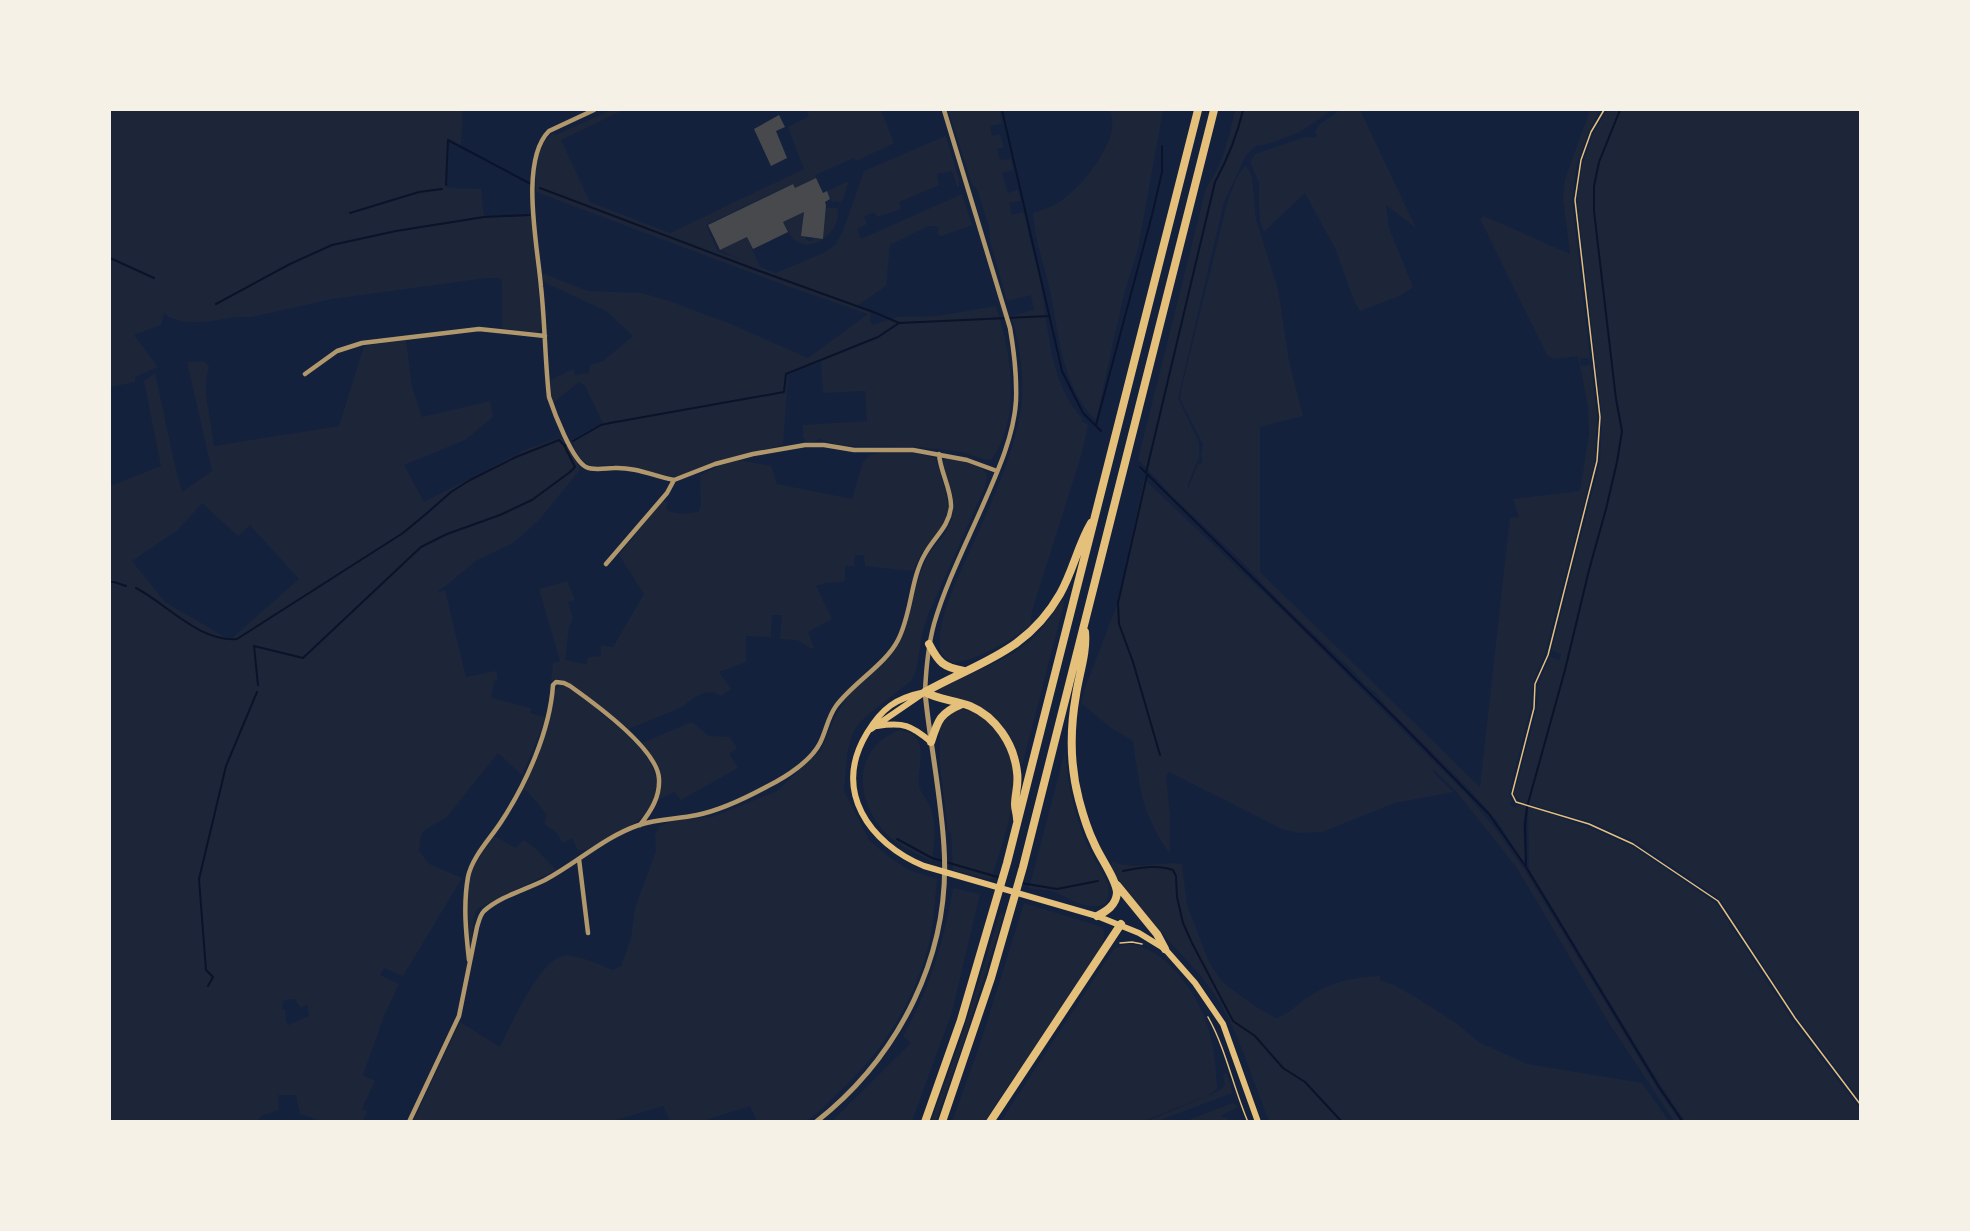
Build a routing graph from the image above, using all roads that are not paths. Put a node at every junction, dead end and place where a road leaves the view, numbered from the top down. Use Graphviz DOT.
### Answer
graph roads {
  1 [pos="594,110"];
  2 [pos="944,110"];
  3 [pos="1198,110"];
  4 [pos="1214,110"];
  5 [pos="545,336"];
  6 [pos="305,374"];
  7 [pos="939,454"];
  8 [pos="997,471"];
  9 [pos="674,480"];
  10 [pos="1096,515"];
  11 [pos="606,564"];
  12 [pos="1085,622"];
  13 [pos="930,644"];
  14 [pos="964,672"];
  15 [pos="925,692"];
  16 [pos="962,704"];
  17 [pos="871,729"];
  18 [pos="932,742"];
  19 [pos="1018,821"];
  20 [pos="640,825"];
  21 [pos="579,859"];
  22 [pos="1115,884"];
  23 [pos="1097,916"];
  24 [pos="1120,924"];
  25 [pos="588,933"];
  26 [pos="1165,949"];
  27 [pos="470,964"];
  28 [pos="409,1122"];
  29 [pos="816,1122"];
  30 [pos="925,1122"];
  31 [pos="942,1122"];
  32 [pos="990,1122"];
  33 [pos="1258,1122"];
  1 -- 5 [label="street"];
  2 -- 8 [label="street"];
  3 -- 10 [label="highway"];
  4 -- 12 [label="highway"];
  5 -- 6 [label="street"];
  5 -- 9 [label="street"];
  7 -- 8 [label="street"];
  7 -- 9 [label="street"];
  7 -- 20 [label="street"];
  8 -- 13 [label="street"];
  9 -- 11 [label="street"];
  10 -- 14 [label="highway"];
  10 -- 19 [label="highway"];
  12 -- 22 [label="highway"];
  12 -- 31 [label="highway"];
  13 -- 14 [label="highway"];
  13 -- 15 [label="street"];
  14 -- 15 [label="highway"];
  15 -- 16 [label="highway"];
  15 -- 17 [label="main road"];
  15 -- 18 [label="street"];
  16 -- 18 [label="highway"];
  16 -- 19 [label="highway"];
  17 -- 18 [label="main road"];
  17 -- 23 [label="main road"];
  18 -- 29 [label="street"];
  19 -- 30 [label="highway"];
  20 -- 21 [label="street"];
  20 -- 27 [label="street"];
  21 -- 25 [label="street"];
  21 -- 27 [label="street"];
  22 -- 23 [label="highway"];
  22 -- 26 [label="highway"];
  23 -- 24 [label="main road"];
  24 -- 26 [label="main road"];
  24 -- 32 [label="highway"];
  26 -- 33 [label="main road"];
  27 -- 28 [label="street"];
}
